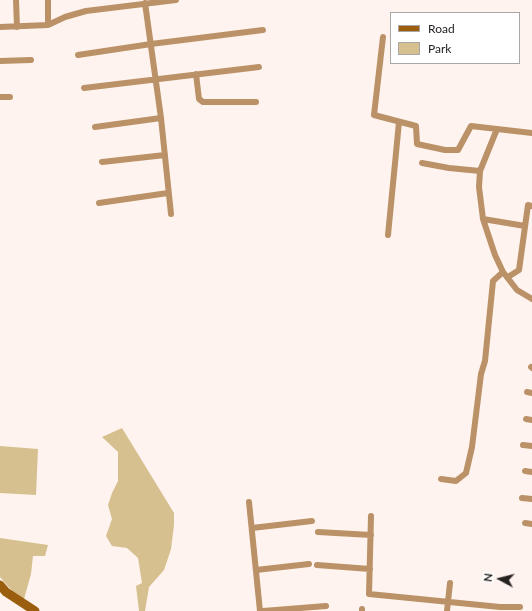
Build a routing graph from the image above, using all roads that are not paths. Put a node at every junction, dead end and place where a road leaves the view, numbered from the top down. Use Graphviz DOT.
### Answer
graph roads {
  1 [pos="16,0"];
  2 [pos="48,0"];
  3 [pos="176,0"];
  4 [pos="145,3"];
  5 [pos="48,25"];
  6 [pos="0,27"];
  7 [pos="16,27"];
  8 [pos="263,30"];
  9 [pos="383,37"];
  10 [pos="151,44"];
  11 [pos="78,55"];
  12 [pos="32,60"];
  13 [pos="0,61"];
  14 [pos="259,67"];
  15 [pos="196,74"];
  16 [pos="155,78"];
  17 [pos="84,88"];
  18 [pos="0,97"];
  19 [pos="10,97"];
  20 [pos="256,102"];
  21 [pos="160,118"];
  22 [pos="399,122"];
  23 [pos="95,127"];
  24 [pos="496,129"];
  25 [pos="532,134"];
  26 [pos="165,155"];
  27 [pos="102,162"];
  28 [pos="422,163"];
  29 [pos="480,171"];
  30 [pos="168,193"];
  31 [pos="99,203"];
  32 [pos="532,206"];
  33 [pos="171,214"];
  34 [pos="483,219"];
  35 [pos="525,226"];
  36 [pos="388,235"];
  37 [pos="503,272"];
  38 [pos="508,278"];
  39 [pos="532,299"];
  40 [pos="523,445"];
  41 [pos="532,446"];
  42 [pos="441,479"];
  43 [pos="522,498"];
  44 [pos="532,499"];
  45 [pos="249,502"];
  46 [pos="371,516"];
  47 [pos="312,521"];
  48 [pos="252,528"];
  49 [pos="318,532"];
  50 [pos="371,535"];
  51 [pos="309,564"];
  52 [pos="317,566"];
  53 [pos="370,569"];
  54 [pos="256,570"];
  55 [pos="450,583"];
  56 [pos="0,585"];
  57 [pos="448,601"];
  58 [pos="326,606"];
  59 [pos="520,607"];
  60 [pos="35,611"];
  61 [pos="262,611"];
  62 [pos="447,611"];
  1 -- 7 [label="street"];
  2 -- 5 [label="street"];
  3 -- 4 [label="street"];
  4 -- 5 [label="street"];
  4 -- 10 [label="street"];
  5 -- 7 [label="street"];
  6 -- 7 [label="street"];
  8 -- 10 [label="street"];
  9 -- 22 [label="street"];
  10 -- 11 [label="street"];
  10 -- 16 [label="street"];
  12 -- 13 [label="street"];
  14 -- 15 [label="street"];
  15 -- 16 [label="street"];
  15 -- 20 [label="street"];
  16 -- 17 [label="street"];
  16 -- 21 [label="street"];
  18 -- 19 [label="street"];
  21 -- 23 [label="street"];
  21 -- 26 [label="street"];
  22 -- 24 [label="street"];
  22 -- 36 [label="street"];
  24 -- 25 [label="street"];
  24 -- 29 [label="street"];
  26 -- 27 [label="street"];
  26 -- 30 [label="street"];
  28 -- 29 [label="street"];
  29 -- 34 [label="street"];
  30 -- 31 [label="street"];
  30 -- 33 [label="street"];
  32 -- 35 [label="street"];
  34 -- 35 [label="street"];
  34 -- 37 [label="street"];
  35 -- 38 [label="street"];
  37 -- 38 [label="street"];
  37 -- 42 [label="street"];
  38 -- 39 [label="street"];
  40 -- 41 [label="street"];
  43 -- 44 [label="street"];
  45 -- 48 [label="street"];
  46 -- 50 [label="street"];
  47 -- 48 [label="street"];
  48 -- 54 [label="street"];
  49 -- 50 [label="street"];
  50 -- 53 [label="street"];
  51 -- 54 [label="street"];
  52 -- 53 [label="street"];
  53 -- 57 [label="street"];
  54 -- 61 [label="street"];
  55 -- 57 [label="street"];
  56 -- 60 [label="street"];
  57 -- 59 [label="street"];
  57 -- 62 [label="street"];
  58 -- 61 [label="street"];
}
